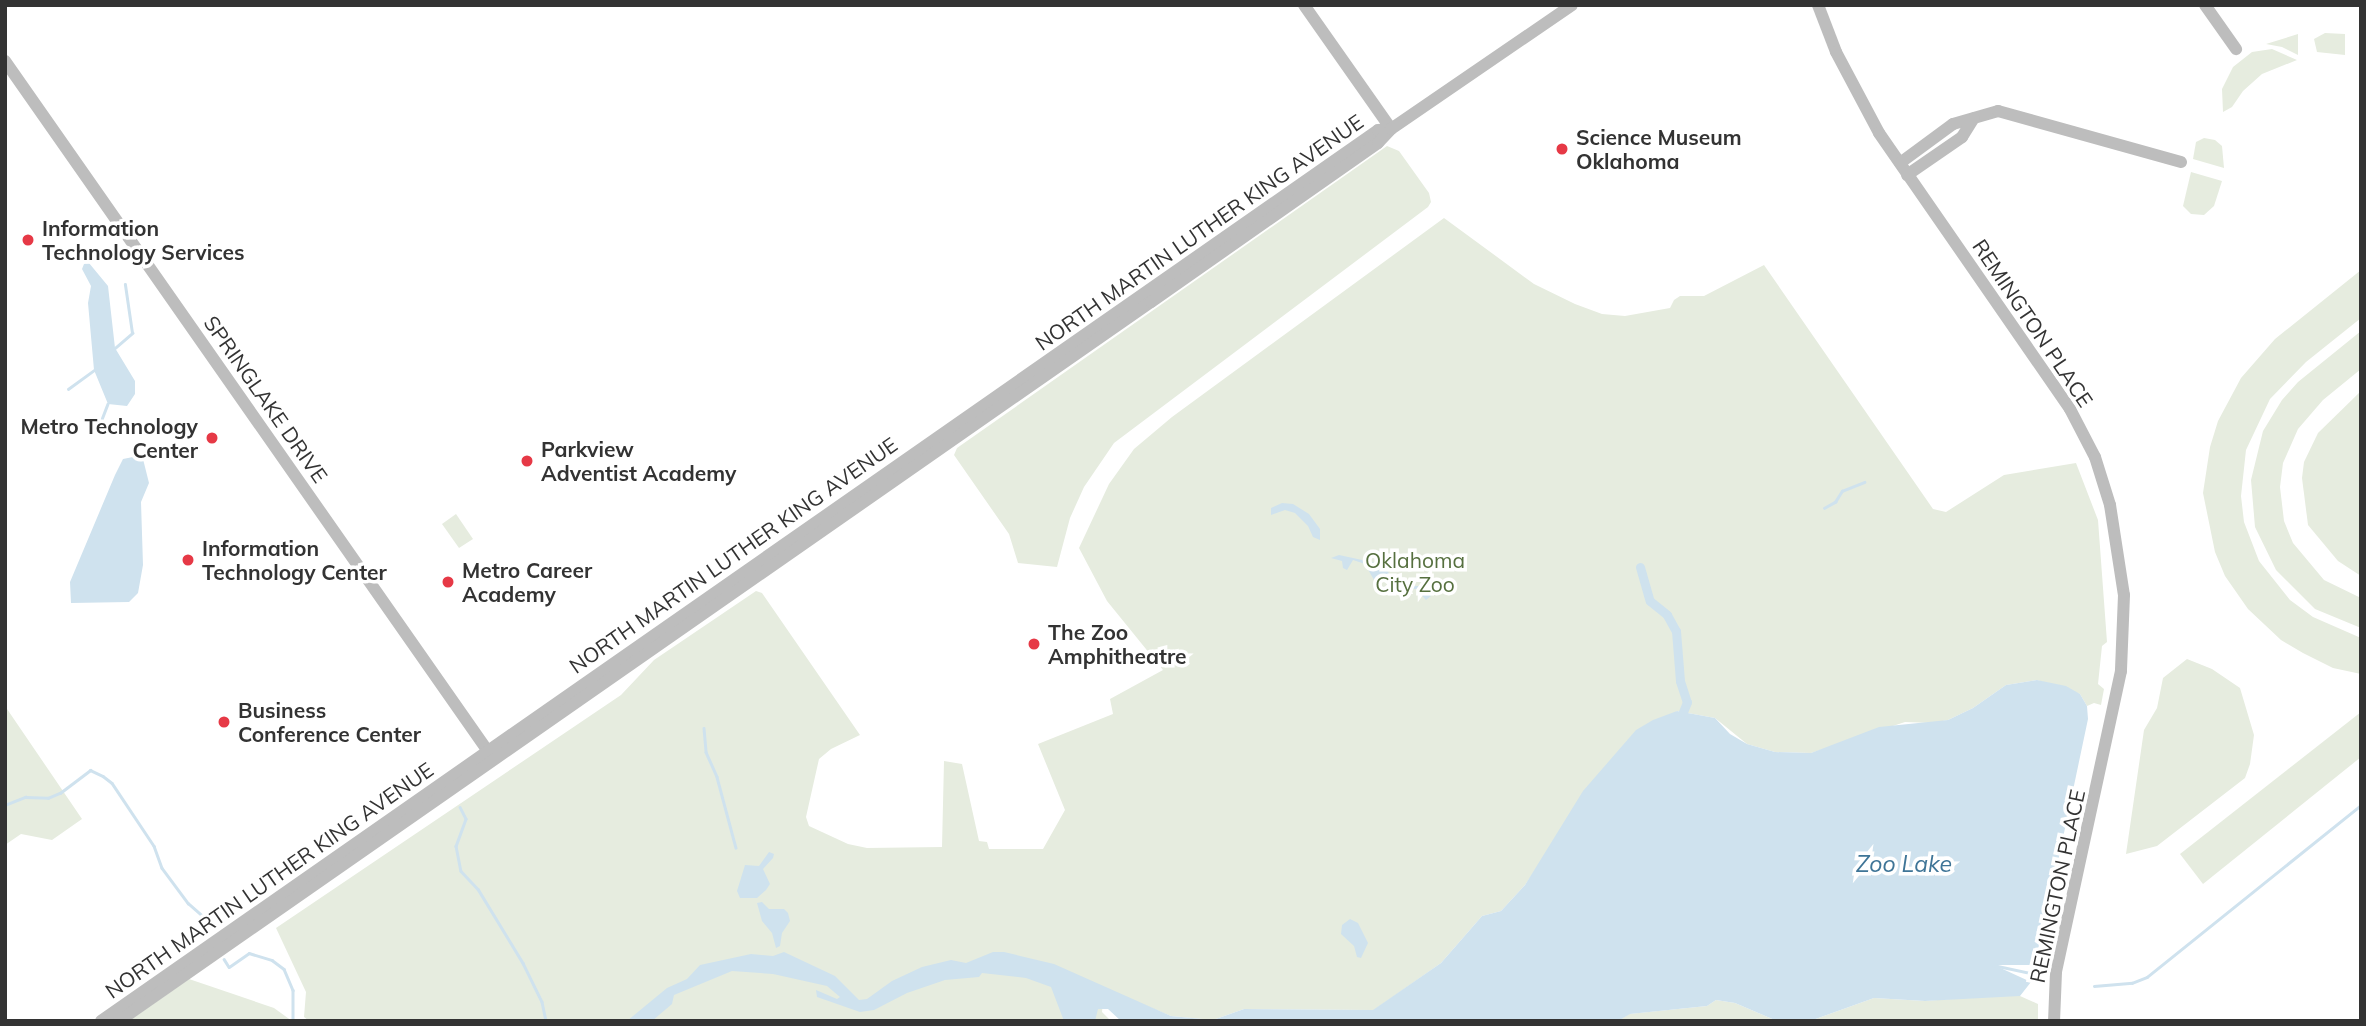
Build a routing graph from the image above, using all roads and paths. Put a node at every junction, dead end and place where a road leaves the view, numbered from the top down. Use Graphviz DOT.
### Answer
graph roads {
  1 [pos="1304,5"];
  2 [pos="1572,5"];
  3 [pos="1818,5"];
  4 [pos="2206,5"];
  5 [pos="2236,49"];
  6 [pos="5,61"];
  7 [pos="1974,118"];
  8 [pos="1391,129"];
  9 [pos="2181,162"];
  10 [pos="1899,163"];
  11 [pos="1907,175"];
  12 [pos="491,755"];
  13 [pos="101,1021"];
  14 [pos="119,1021"];
  15 [pos="2053,1021"];
  1 -- 8 [label="main road"];
  2 -- 8 [label="main road, NORTH MARTIN LUTHER KING AVENUE"];
  3 -- 10 [label="main road, REMINGTON PLACE"];
  4 -- 5 [label="main road"];
  6 -- 12 [label="main road, SPRINGLAKE DRIVE"];
  7 -- 9 [label="main road"];
  7 -- 10 [label="main road"];
  7 -- 11 [label="main road"];
  8 -- 12 [label="main road, NORTH MARTIN LUTHER KING AVENUE"];
  10 -- 11 [label="main road, REMINGTON PLACE"];
  11 -- 15 [label="main road, REMINGTON PLACE"];
  12 -- 13 [label="main road, NORTH MARTIN LUTHER KING AVENUE"];
  12 -- 14 [label="main road, NORTH MARTIN LUTHER KING AVENUE"];
}
